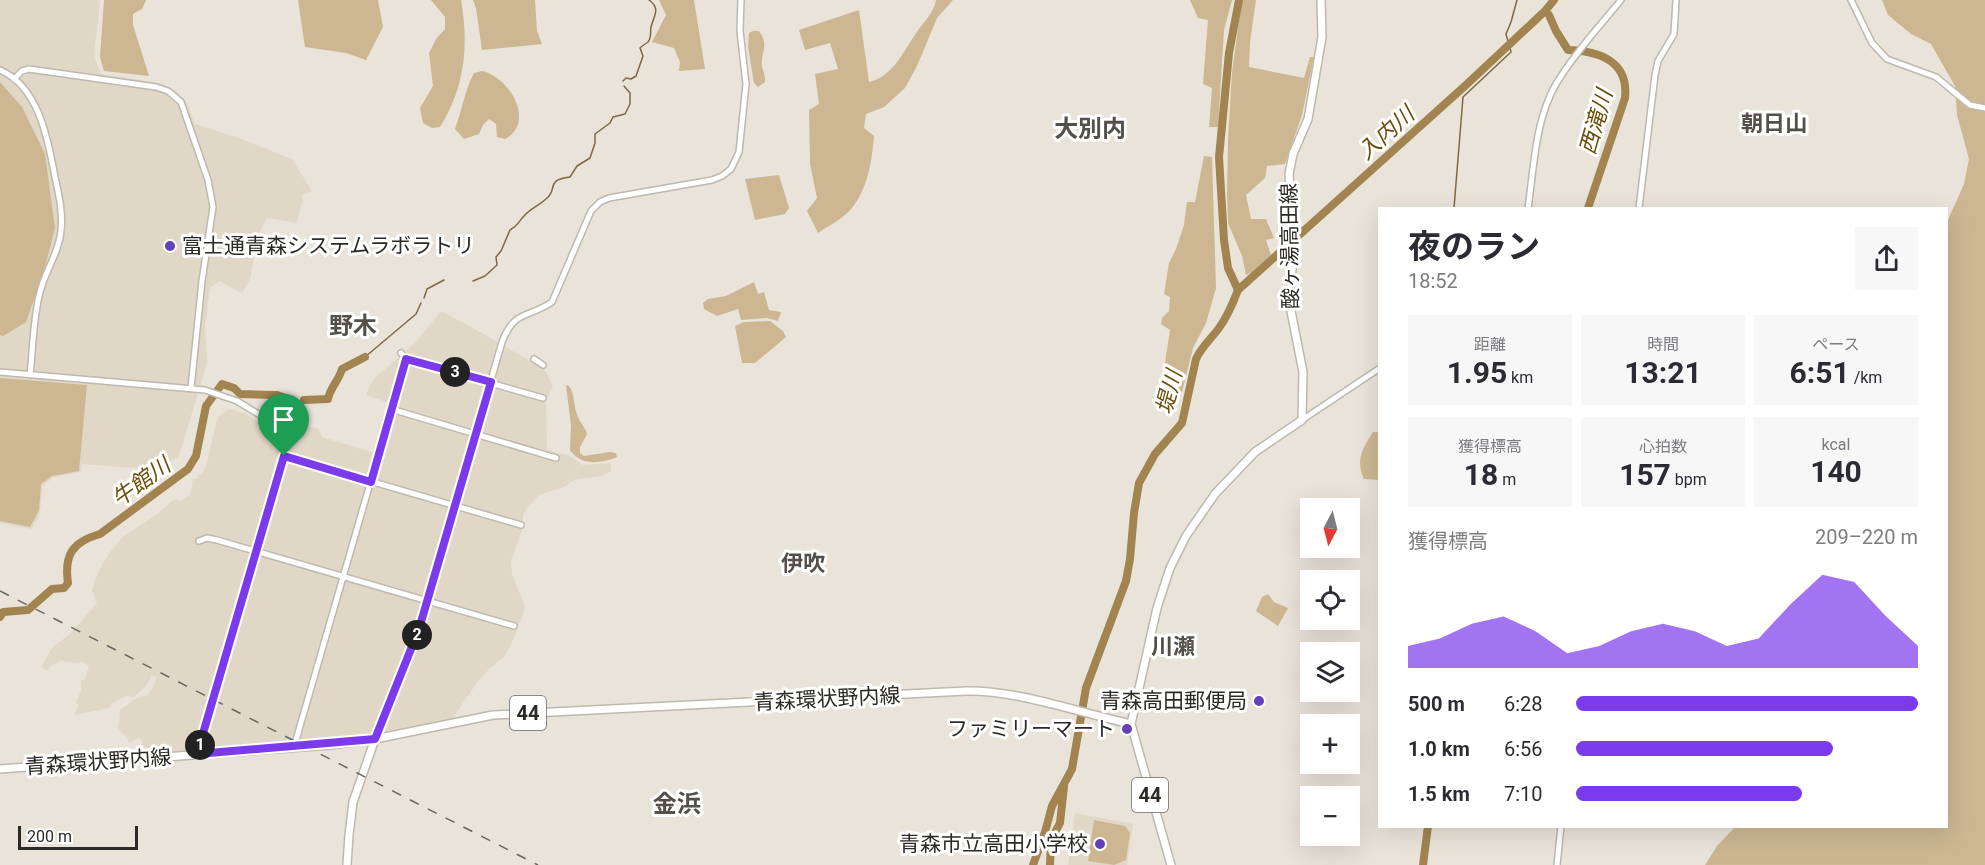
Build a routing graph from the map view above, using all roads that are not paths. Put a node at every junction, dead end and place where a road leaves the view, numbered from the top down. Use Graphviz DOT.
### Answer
graph roads {
  1 [pos="741,0"];
  2 [pos="1321,0"];
  3 [pos="1621,0"];
  4 [pos="1676,0"];
  5 [pos="1851,0"];
  6 [pos="0,70"];
  7 [pos="14,79"];
  8 [pos="1985,108"];
  9 [pos="1528,207"];
  10 [pos="1639,207"];
  11 [pos="401,353"];
  12 [pos="406,359"];
  13 [pos="534,360"];
  14 [pos="543,365"];
  15 [pos="1378,369"];
  16 [pos="0,372"];
  17 [pos="30,375"];
  18 [pos="491,382"];
  19 [pos="191,388"];
  20 [pos="543,398"];
  21 [pos="391,409"];
  22 [pos="1302,420"];
  23 [pos="476,434"];
  24 [pos="284,456"];
  25 [pos="556,458"];
  26 [pos="371,482"];
  27 [pos="455,506"];
  28 [pos="521,525"];
  29 [pos="199,541"];
  30 [pos="256,551"];
  31 [pos="343,577"];
  32 [pos="427,601"];
  33 [pos="514,626"];
  34 [pos="1131,724"];
  35 [pos="375,739"];
  36 [pos="294,747"];
  37 [pos="197,754"];
  38 [pos="0,769"];
  39 [pos="1561,828"];
  40 [pos="348,865"];
  41 [pos="1171,865"];
  42 [pos="1557,865"];
  1 -- 18 [label="street"];
  2 -- 22 [label="main road, 酸ヶ湯高田線"];
  3 -- 9 [label="street"];
  4 -- 10 [label="street"];
  5 -- 8 [label="street"];
  6 -- 7 [label="street"];
  7 -- 17 [label="street"];
  7 -- 19 [label="street"];
  11 -- 12 [label="street"];
  12 -- 18 [label="street"];
  12 -- 21 [label="street"];
  13 -- 14 [label="street"];
  15 -- 22 [label="street"];
  16 -- 17 [label="street"];
  17 -- 19 [label="street"];
  18 -- 20 [label="street"];
  18 -- 23 [label="street"];
  19 -- 24 [label="street"];
  21 -- 23 [label="street"];
  21 -- 26 [label="street"];
  22 -- 34 [label="main road"];
  23 -- 25 [label="street"];
  23 -- 27 [label="street"];
  24 -- 26 [label="street"];
  24 -- 30 [label="street"];
  26 -- 27 [label="street"];
  26 -- 31 [label="street"];
  27 -- 28 [label="street"];
  27 -- 32 [label="street"];
  29 -- 30 [label="street"];
  30 -- 31 [label="street"];
  30 -- 37 [label="street"];
  31 -- 32 [label="street"];
  31 -- 36 [label="street"];
  32 -- 33 [label="street"];
  32 -- 35 [label="street"];
  34 -- 35 [label="main road, 青森環状野内線 / 44"];
  34 -- 41 [label="main road, 44"];
  35 -- 36 [label="main road, 青森環状野内線 / 44"];
  35 -- 40 [label="main road"];
  36 -- 37 [label="main road, 青森環状野内線 / 44"];
  37 -- 38 [label="main road, 青森環状野内線 / 44"];
  39 -- 42 [label="street"];
}
